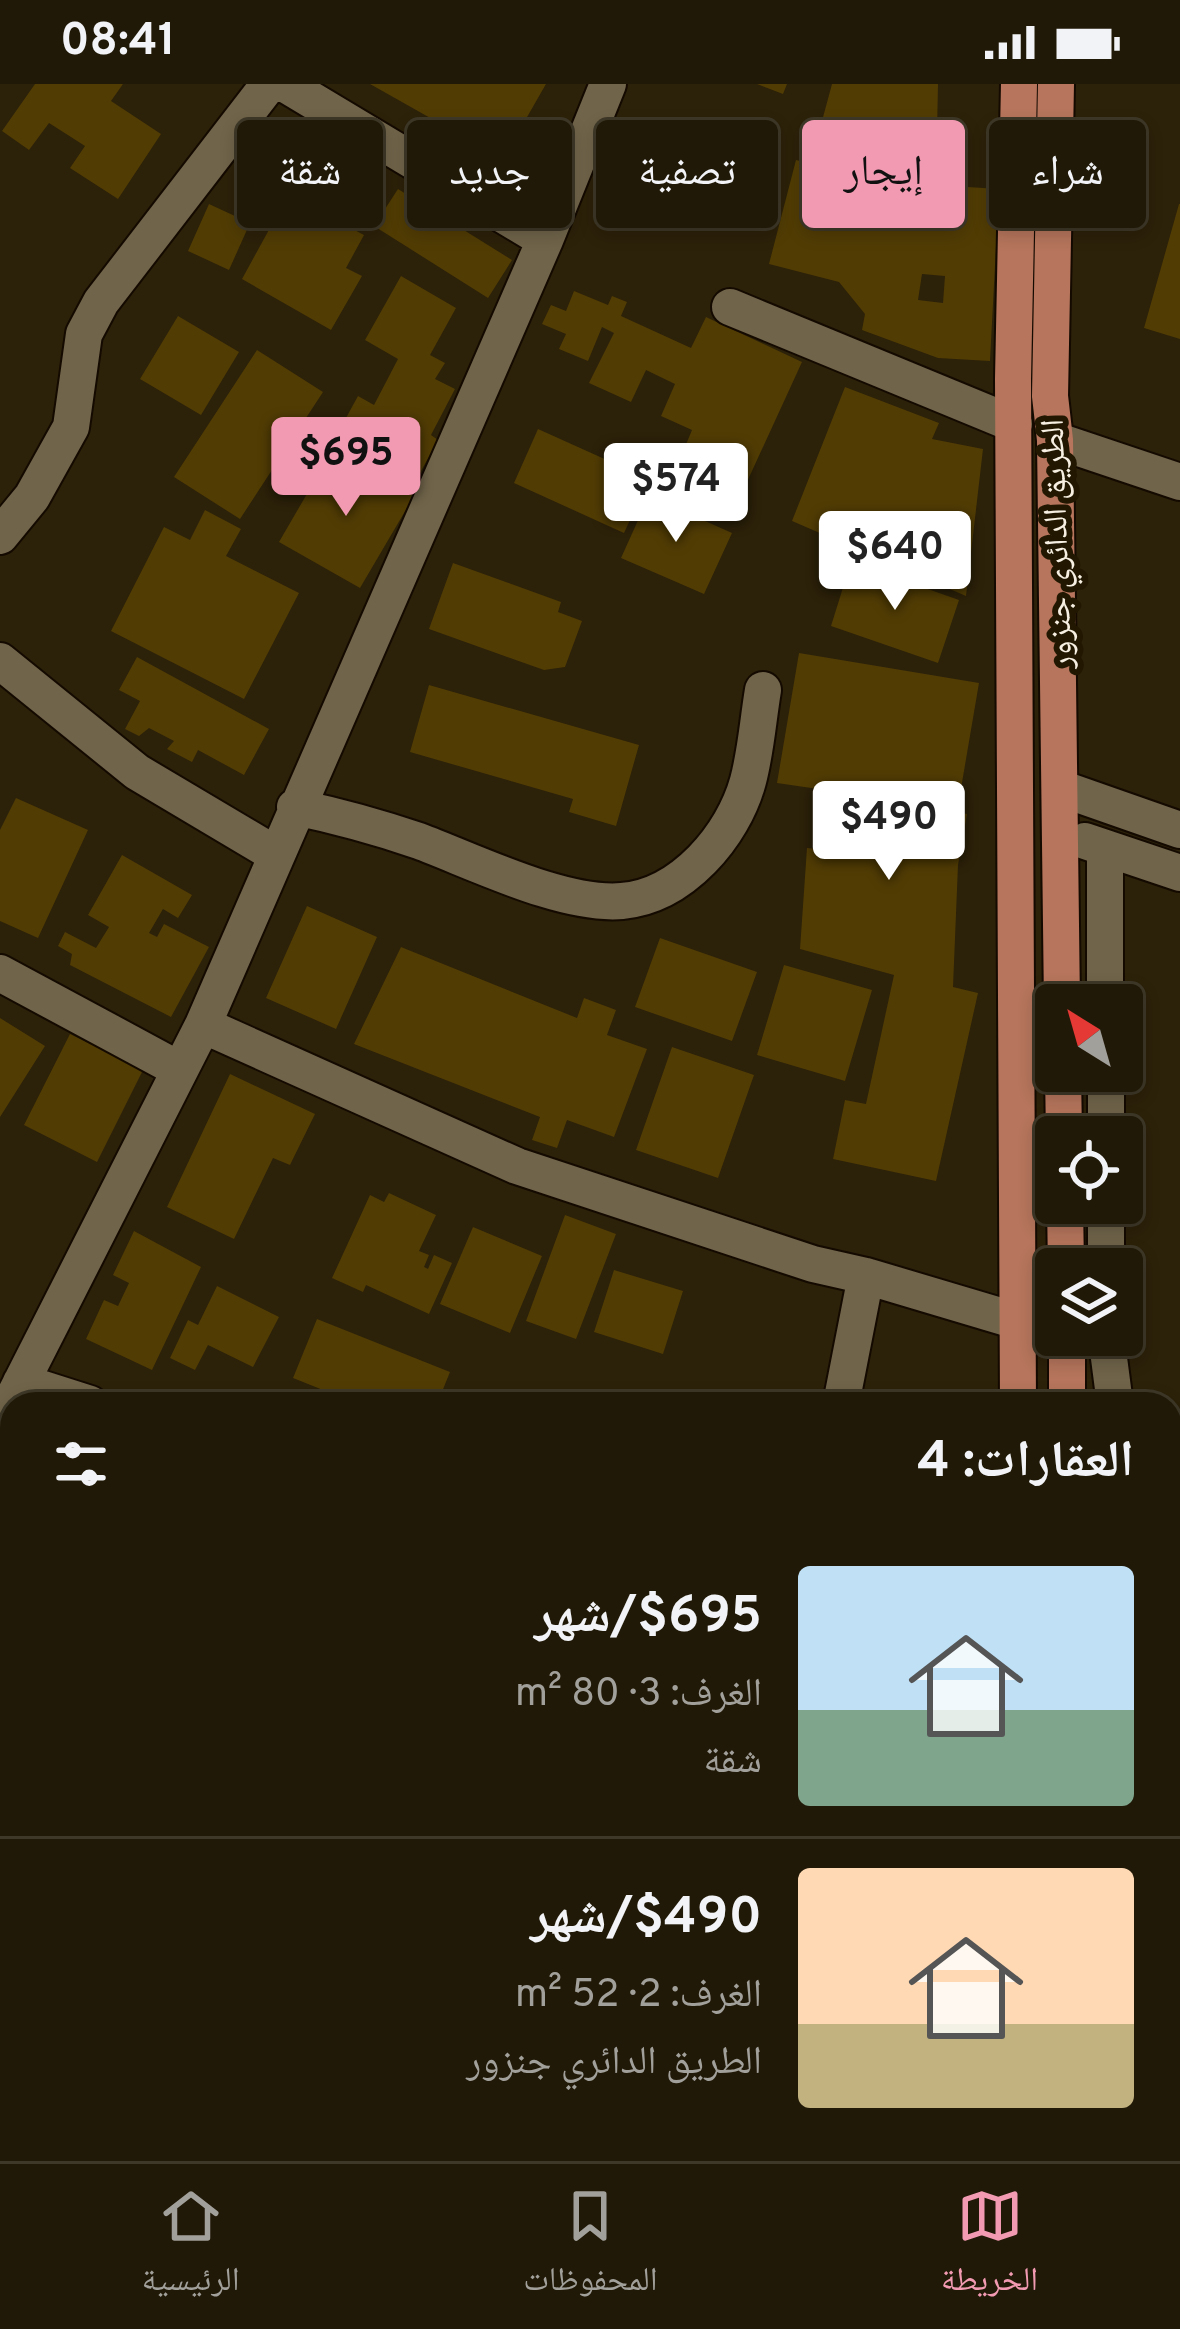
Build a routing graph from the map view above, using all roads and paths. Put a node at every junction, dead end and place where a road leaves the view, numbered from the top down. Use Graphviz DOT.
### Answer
graph roads {
  1 [pos="269,84"];
  2 [pos="285,84"];
  3 [pos="608,84"];
  4 [pos="1019,84"];
  5 [pos="1056,84"];
  6 [pos="545,239"];
  7 [pos="730,307"];
  8 [pos="1014,424"];
  9 [pos="1054,440"];
  10 [pos="1180,482"];
  11 [pos="0,536"];
  12 [pos="0,661"];
  13 [pos="764,690"];
  14 [pos="1060,788"];
  15 [pos="295,807"];
  16 [pos="1180,830"];
  17 [pos="1059,832"];
  18 [pos="1105,848"];
  19 [pos="275,854"];
  20 [pos="1180,873"];
  21 [pos="0,973"];
  22 [pos="1062,984"];
  23 [pos="1106,984"];
  24 [pos="203,1025"];
  25 [pos="180,1070"];
  26 [pos="866,1276"];
  27 [pos="1017,1321"];
  28 [pos="1035,1324"];
  29 [pos="1067,1356"];
  30 [pos="1109,1356"];
  31 [pos="21,1382"];
  32 [pos="16,1392"];
  33 [pos="52,1392"];
  34 [pos="843,1392"];
  35 [pos="1018,1392"];
  36 [pos="1067,1392"];
  37 [pos="1113,1392"];
  1 -- 11 [label="street"];
  2 -- 6 [label="street"];
  3 -- 6 [label="street"];
  4 -- 8 [label="main road, الطريق الدائري جنزور"];
  5 -- 9 [label="main road, الطريق الدائري جنزور"];
  6 -- 15 [label="street"];
  7 -- 8 [label="street"];
  8 -- 27 [label="main road, الطريق الدائري جنزور"];
  9 -- 10 [label="street"];
  9 -- 14 [label="main road, الطريق الدائري جنزور"];
  12 -- 19 [label="street"];
  13 -- 15 [label="street"];
  14 -- 16 [label="street"];
  14 -- 17 [label="main road, الطريق الدائري جنزور"];
  15 -- 19 [label="street"];
  17 -- 18 [label="street"];
  17 -- 22 [label="main road, الطريق الدائري جنزور"];
  18 -- 20 [label="street"];
  18 -- 23 [label="street"];
  19 -- 24 [label="street"];
  21 -- 25 [label="street"];
  24 -- 25 [label="street"];
  24 -- 26 [label="street"];
  25 -- 31 [label="street"];
  26 -- 27 [label="street"];
  26 -- 34 [label="street"];
  27 -- 28 [label="street"];
  27 -- 35 [label="main road, الطريق الدائري جنزور"];
  29 -- 36 [label="main road"];
  30 -- 37 [label="street"];
  31 -- 32 [label="street"];
  31 -- 33 [label="street"];
}
